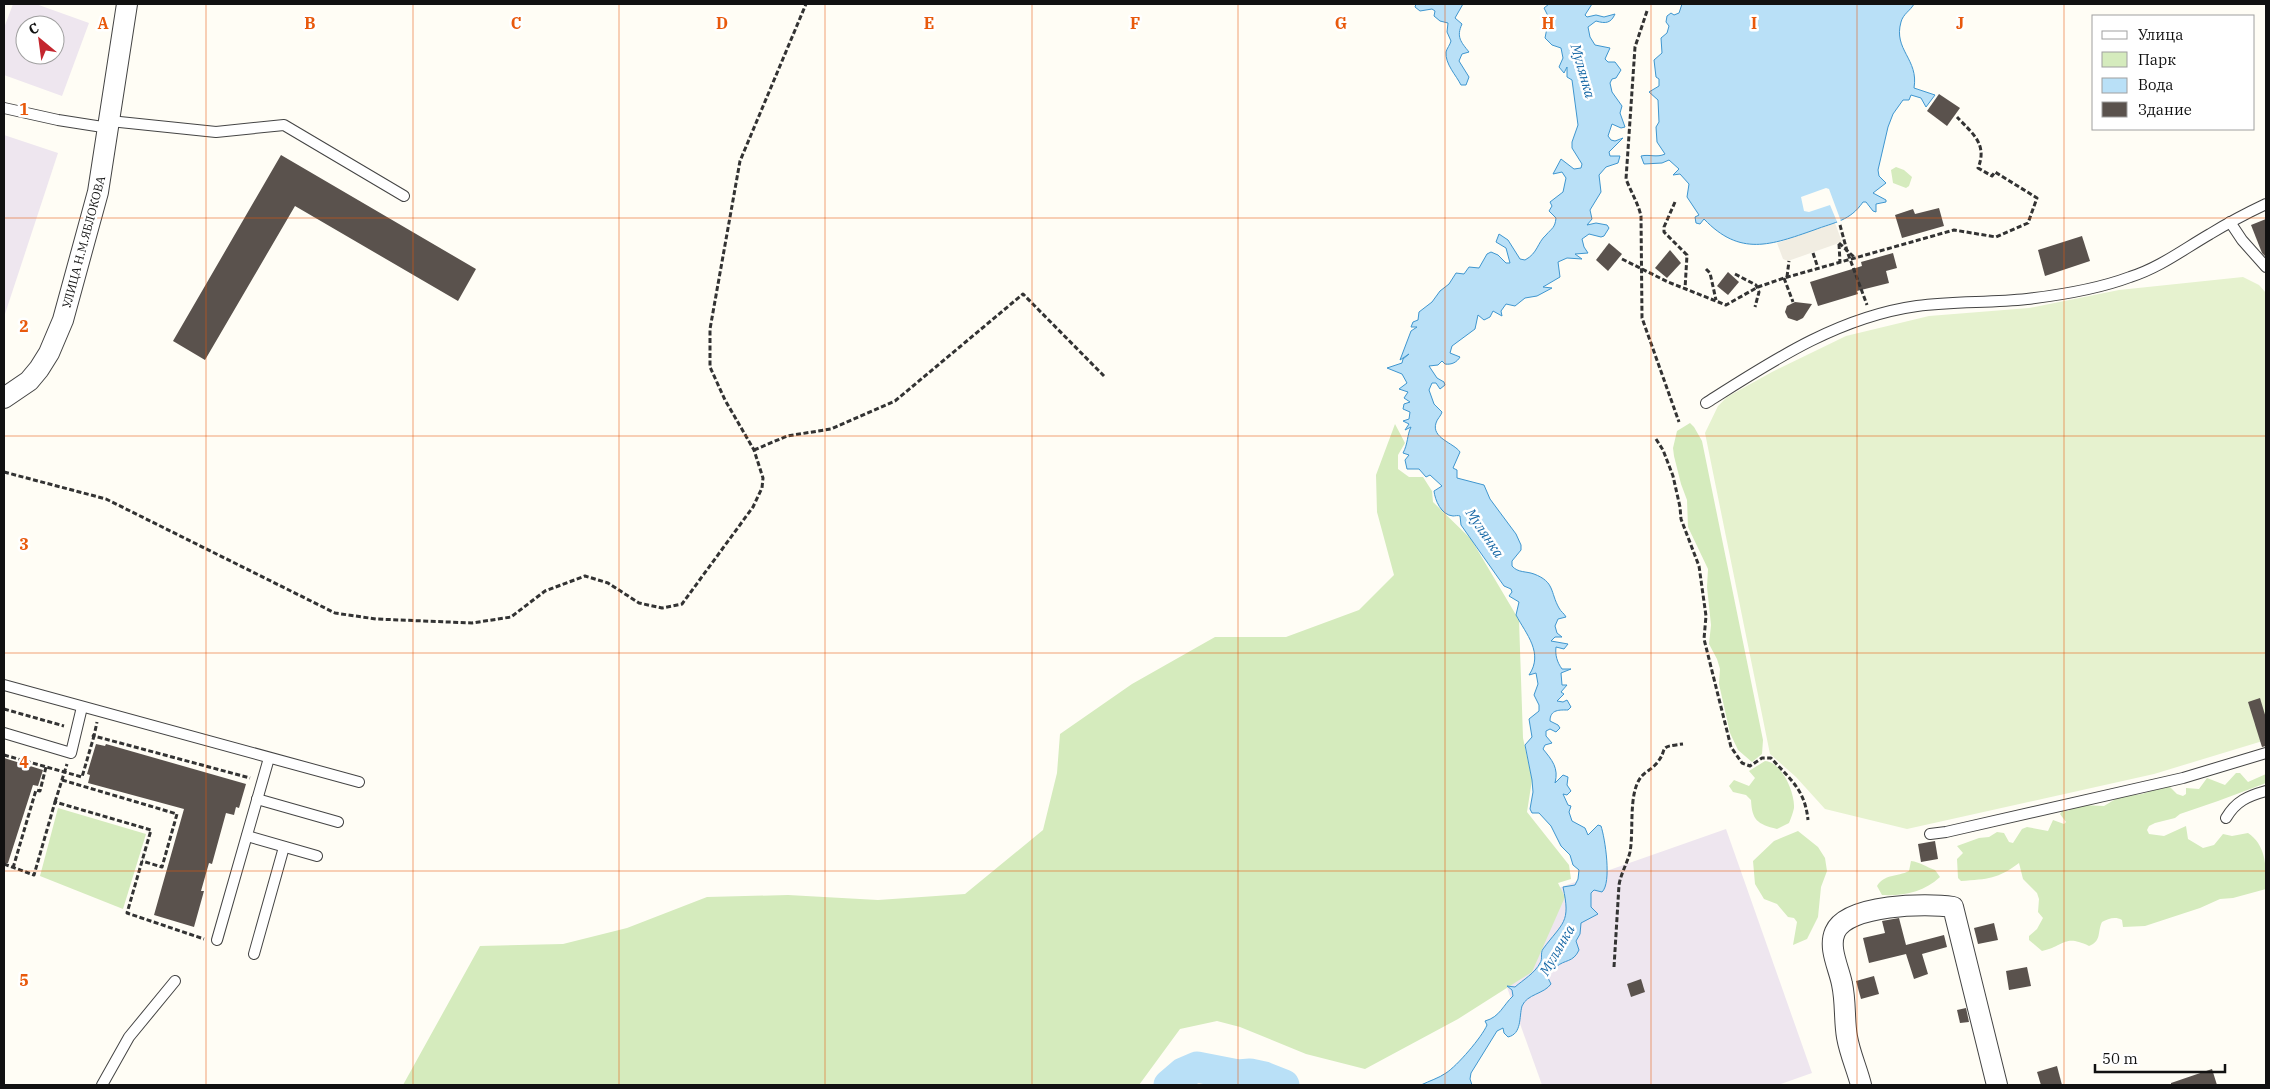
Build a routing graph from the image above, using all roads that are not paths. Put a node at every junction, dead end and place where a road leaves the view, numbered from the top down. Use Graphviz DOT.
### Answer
graph roads {
  1 [pos="128,4"];
  2 [pos="4,108"];
  3 [pos="109,124"];
  4 [pos="404,196"];
  5 [pos="2266,204"];
  6 [pos="2230,222"];
  7 [pos="2266,267"];
  8 [pos="4,398"];
  9 [pos="1706,403"];
  10 [pos="4,685"];
  11 [pos="82,706"];
  12 [pos="4,734"];
  13 [pos="2266,753"];
  14 [pos="269,758"];
  15 [pos="359,782"];
  16 [pos="2266,791"];
  17 [pos="257,799"];
  18 [pos="2226,818"];
  19 [pos="338,822"];
  20 [pos="1930,834"];
  21 [pos="246,836"];
  22 [pos="284,847"];
  23 [pos="318,856"];
  24 [pos="217,940"];
  25 [pos="254,954"];
  26 [pos="175,981"];
  27 [pos="102,1085"];
  28 [pos="1861,1085"];
  29 [pos="1997,1085"];
  1 -- 3 [label="street, УЛИЦА Н.М.ЯБЛОКОВА"];
  2 -- 3 [label="lane"];
  3 -- 4 [label="lane"];
  3 -- 8 [label="street, УЛИЦА Н.М.ЯБЛОКОВА"];
  5 -- 6 [label="lane"];
  6 -- 7 [label="lane"];
  6 -- 9 [label="lane"];
  10 -- 11 [label="lane"];
  11 -- 12 [label="lane"];
  11 -- 14 [label="lane"];
  13 -- 20 [label="lane"];
  14 -- 15 [label="lane"];
  14 -- 17 [label="lane"];
  16 -- 18 [label="lane"];
  17 -- 19 [label="lane"];
  17 -- 21 [label="lane"];
  21 -- 22 [label="lane"];
  21 -- 24 [label="lane"];
  22 -- 23 [label="lane"];
  22 -- 25 [label="lane"];
  26 -- 27 [label="lane"];
  28 -- 29 [label="street"];
}
